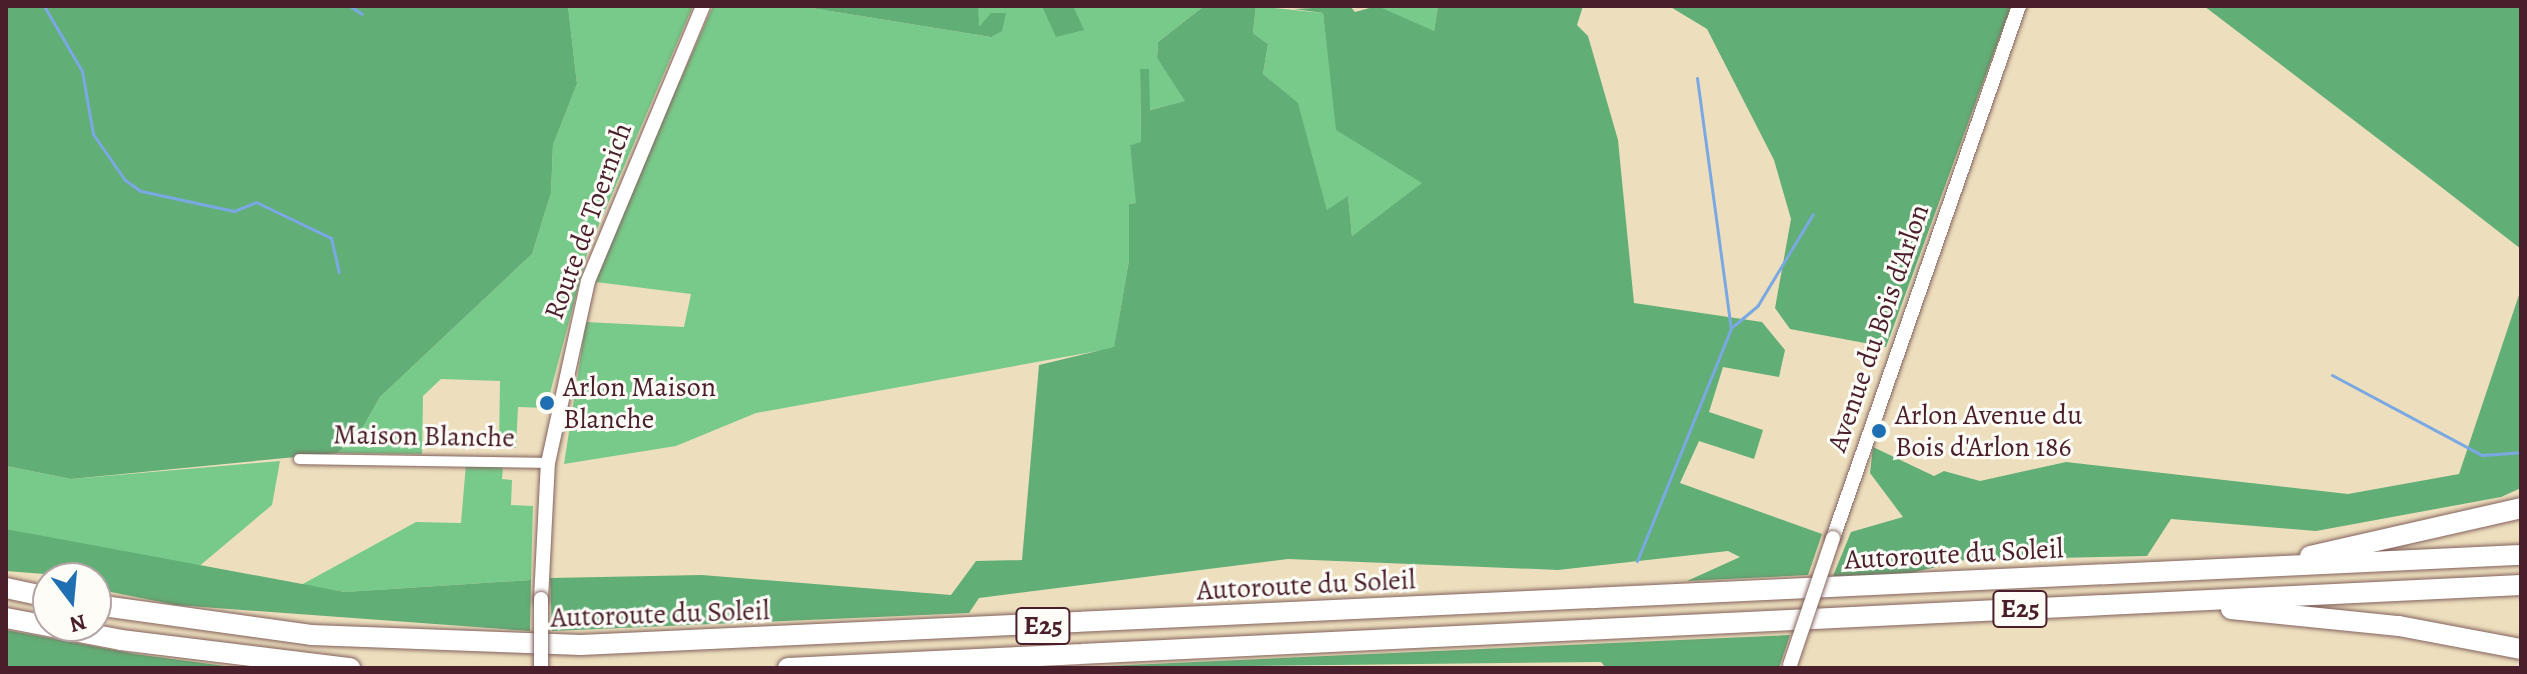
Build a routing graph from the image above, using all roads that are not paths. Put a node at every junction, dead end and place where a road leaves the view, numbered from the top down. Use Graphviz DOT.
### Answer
graph roads {
  1 [pos="703,6"];
  2 [pos="2019,6"];
  3 [pos="299,459"];
  4 [pos="548,463"];
  5 [pos="2521,508"];
  6 [pos="2521,555"];
  7 [pos="2276,566"];
  8 [pos="2521,585"];
  9 [pos="6,588"];
  10 [pos="32,594"];
  11 [pos="2192,601"];
  12 [pos="112,607"];
  13 [pos="6,618"];
  14 [pos="2521,649"];
  15 [pos="1790,666"];
  16 [pos="350,668"];
  17 [pos="541,668"];
  18 [pos="788,668"];
  1 -- 4 [label="main road, Route de Toernich"];
  2 -- 15 [label="main road, Avenue du Bois d'Arlon, bridge"];
  3 -- 4 [label="street, Maison Blanche"];
  4 -- 17 [label="main road, Route de Toernich, bridge"];
  5 -- 7 [label="highway"];
  6 -- 7 [label="highway, Autoroute du Soleil / E25"];
  7 -- 12 [label="highway, Autoroute du Soleil / E25"];
  8 -- 11 [label="highway, Autoroute du Soleil / E25"];
  9 -- 10 [label="highway"];
  11 -- 14 [label="highway"];
  11 -- 18 [label="highway, Autoroute du Soleil / E25"];
  13 -- 16 [label="highway"];
}
